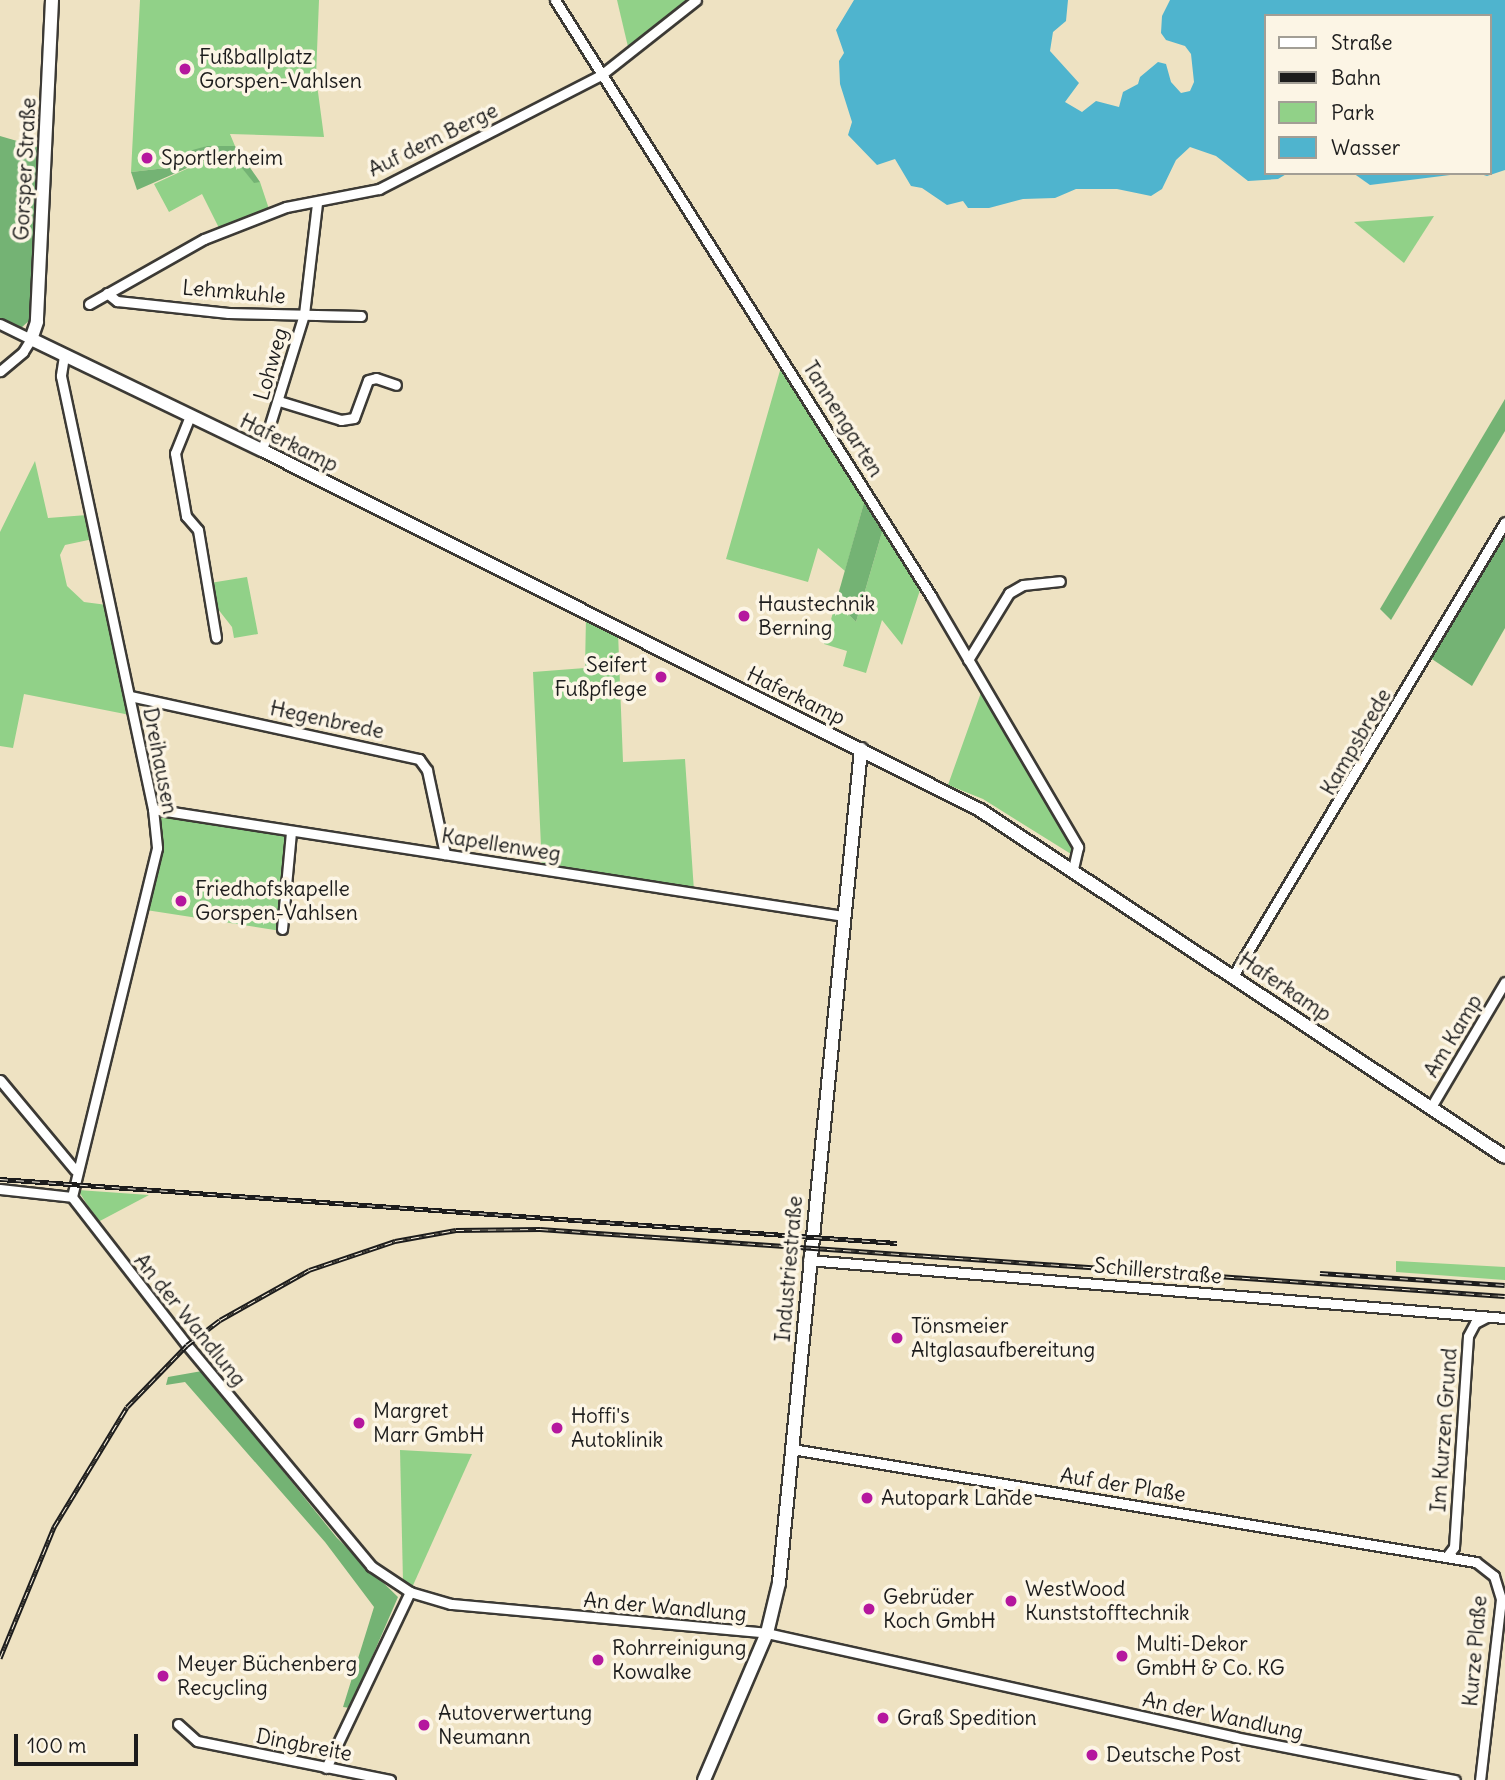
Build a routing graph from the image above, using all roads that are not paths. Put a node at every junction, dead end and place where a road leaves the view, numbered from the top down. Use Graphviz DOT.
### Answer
graph roads {
  1 [pos="52,0"];
  2 [pos="555,0"];
  3 [pos="696,0"];
  4 [pos="601,75"];
  5 [pos="317,203"];
  6 [pos="107,293"];
  7 [pos="89,304"];
  8 [pos="303,314"];
  9 [pos="361,316"];
  10 [pos="0,324"];
  11 [pos="30,339"];
  12 [pos="65,356"];
  13 [pos="0,371"];
  14 [pos="396,385"];
  15 [pos="279,401"];
  16 [pos="190,416"];
  17 [pos="262,450"];
  18 [pos="1505,522"];
  19 [pos="1060,581"];
  20 [pos="216,637"];
  21 [pos="968,660"];
  22 [pos="130,696"];
  23 [pos="861,749"];
  24 [pos="153,809"];
  25 [pos="291,832"];
  26 [pos="445,854"];
  27 [pos="1073,868"];
  28 [pos="843,916"];
  29 [pos="282,929"];
  30 [pos="1233,976"];
  31 [pos="1505,982"];
  32 [pos="0,1080"];
  33 [pos="1430,1107"];
  34 [pos="1505,1157"];
  35 [pos="75,1170"];
  36 [pos="0,1189"];
  37 [pos="72,1197"];
  38 [pos="808,1259"];
  39 [pos="1489,1316"];
  40 [pos="1505,1318"];
  41 [pos="792,1449"];
  42 [pos="1448,1555"];
  43 [pos="410,1592"];
  44 [pos="767,1633"];
  45 [pos="177,1724"];
  46 [pos="326,1768"];
  47 [pos="390,1780"];
  48 [pos="704,1780"];
  49 [pos="1455,1780"];
  50 [pos="1480,1780"];
  1 -- 11 [label="street, Gorsper Straße"];
  2 -- 4 [label="street, Tannengarten"];
  3 -- 4 [label="street, Auf dem Berge"];
  4 -- 5 [label="street, Auf dem Berge"];
  4 -- 21 [label="street, Tannengarten"];
  5 -- 6 [label="street, Auf dem Berge"];
  5 -- 8 [label="street, Lohweg"];
  6 -- 7 [label="street, Auf dem Berge"];
  6 -- 8 [label="street, Lehmkuhle"];
  8 -- 9 [label="street, Lehmkuhle"];
  8 -- 15 [label="street, Lohweg"];
  10 -- 11 [label="street"];
  11 -- 12 [label="street, Haferkamp"];
  11 -- 13 [label="street"];
  12 -- 16 [label="street, Haferkamp"];
  12 -- 22 [label="street, Dreihausen"];
  14 -- 15 [label="street"];
  15 -- 17 [label="street, Lohweg"];
  16 -- 17 [label="street, Haferkamp"];
  16 -- 20 [label="street"];
  17 -- 23 [label="street, Haferkamp"];
  18 -- 30 [label="street, Kampsbrede"];
  19 -- 21 [label="street"];
  21 -- 27 [label="street, Tannengarten"];
  22 -- 24 [label="street, Dreihausen"];
  22 -- 26 [label="street, Hegenbrede"];
  23 -- 27 [label="street, Haferkamp"];
  23 -- 28 [label="street, Industriestraße"];
  24 -- 25 [label="street, Kapellenweg"];
  24 -- 35 [label="street, Dreihausen"];
  25 -- 26 [label="street, Kapellenweg"];
  25 -- 29 [label="street"];
  26 -- 28 [label="street, Kapellenweg"];
  27 -- 30 [label="street, Haferkamp"];
  28 -- 38 [label="street, Industriestraße"];
  30 -- 33 [label="street, Haferkamp"];
  31 -- 33 [label="street, Am Kamp"];
  32 -- 35 [label="street"];
  33 -- 34 [label="street, Haferkamp"];
  35 -- 37 [label="street"];
  36 -- 37 [label="street"];
  37 -- 43 [label="street, An der Wandlung"];
  38 -- 39 [label="street, Schillerstraße"];
  38 -- 41 [label="street, Industriestraße"];
  39 -- 40 [label="street, Schillerstraße"];
  39 -- 42 [label="street, Im Kurzen Grund"];
  41 -- 42 [label="street, Auf der Plaße"];
  41 -- 44 [label="street, Industriestraße"];
  42 -- 50 [label="street, Kurze Plaße"];
  43 -- 44 [label="street, An der Wandlung"];
  43 -- 46 [label="street"];
  44 -- 48 [label="street, Industriestraße"];
  44 -- 49 [label="street, An der Wandlung"];
  45 -- 46 [label="street, Dingbreite"];
  46 -- 47 [label="street, Dingbreite"];
}
